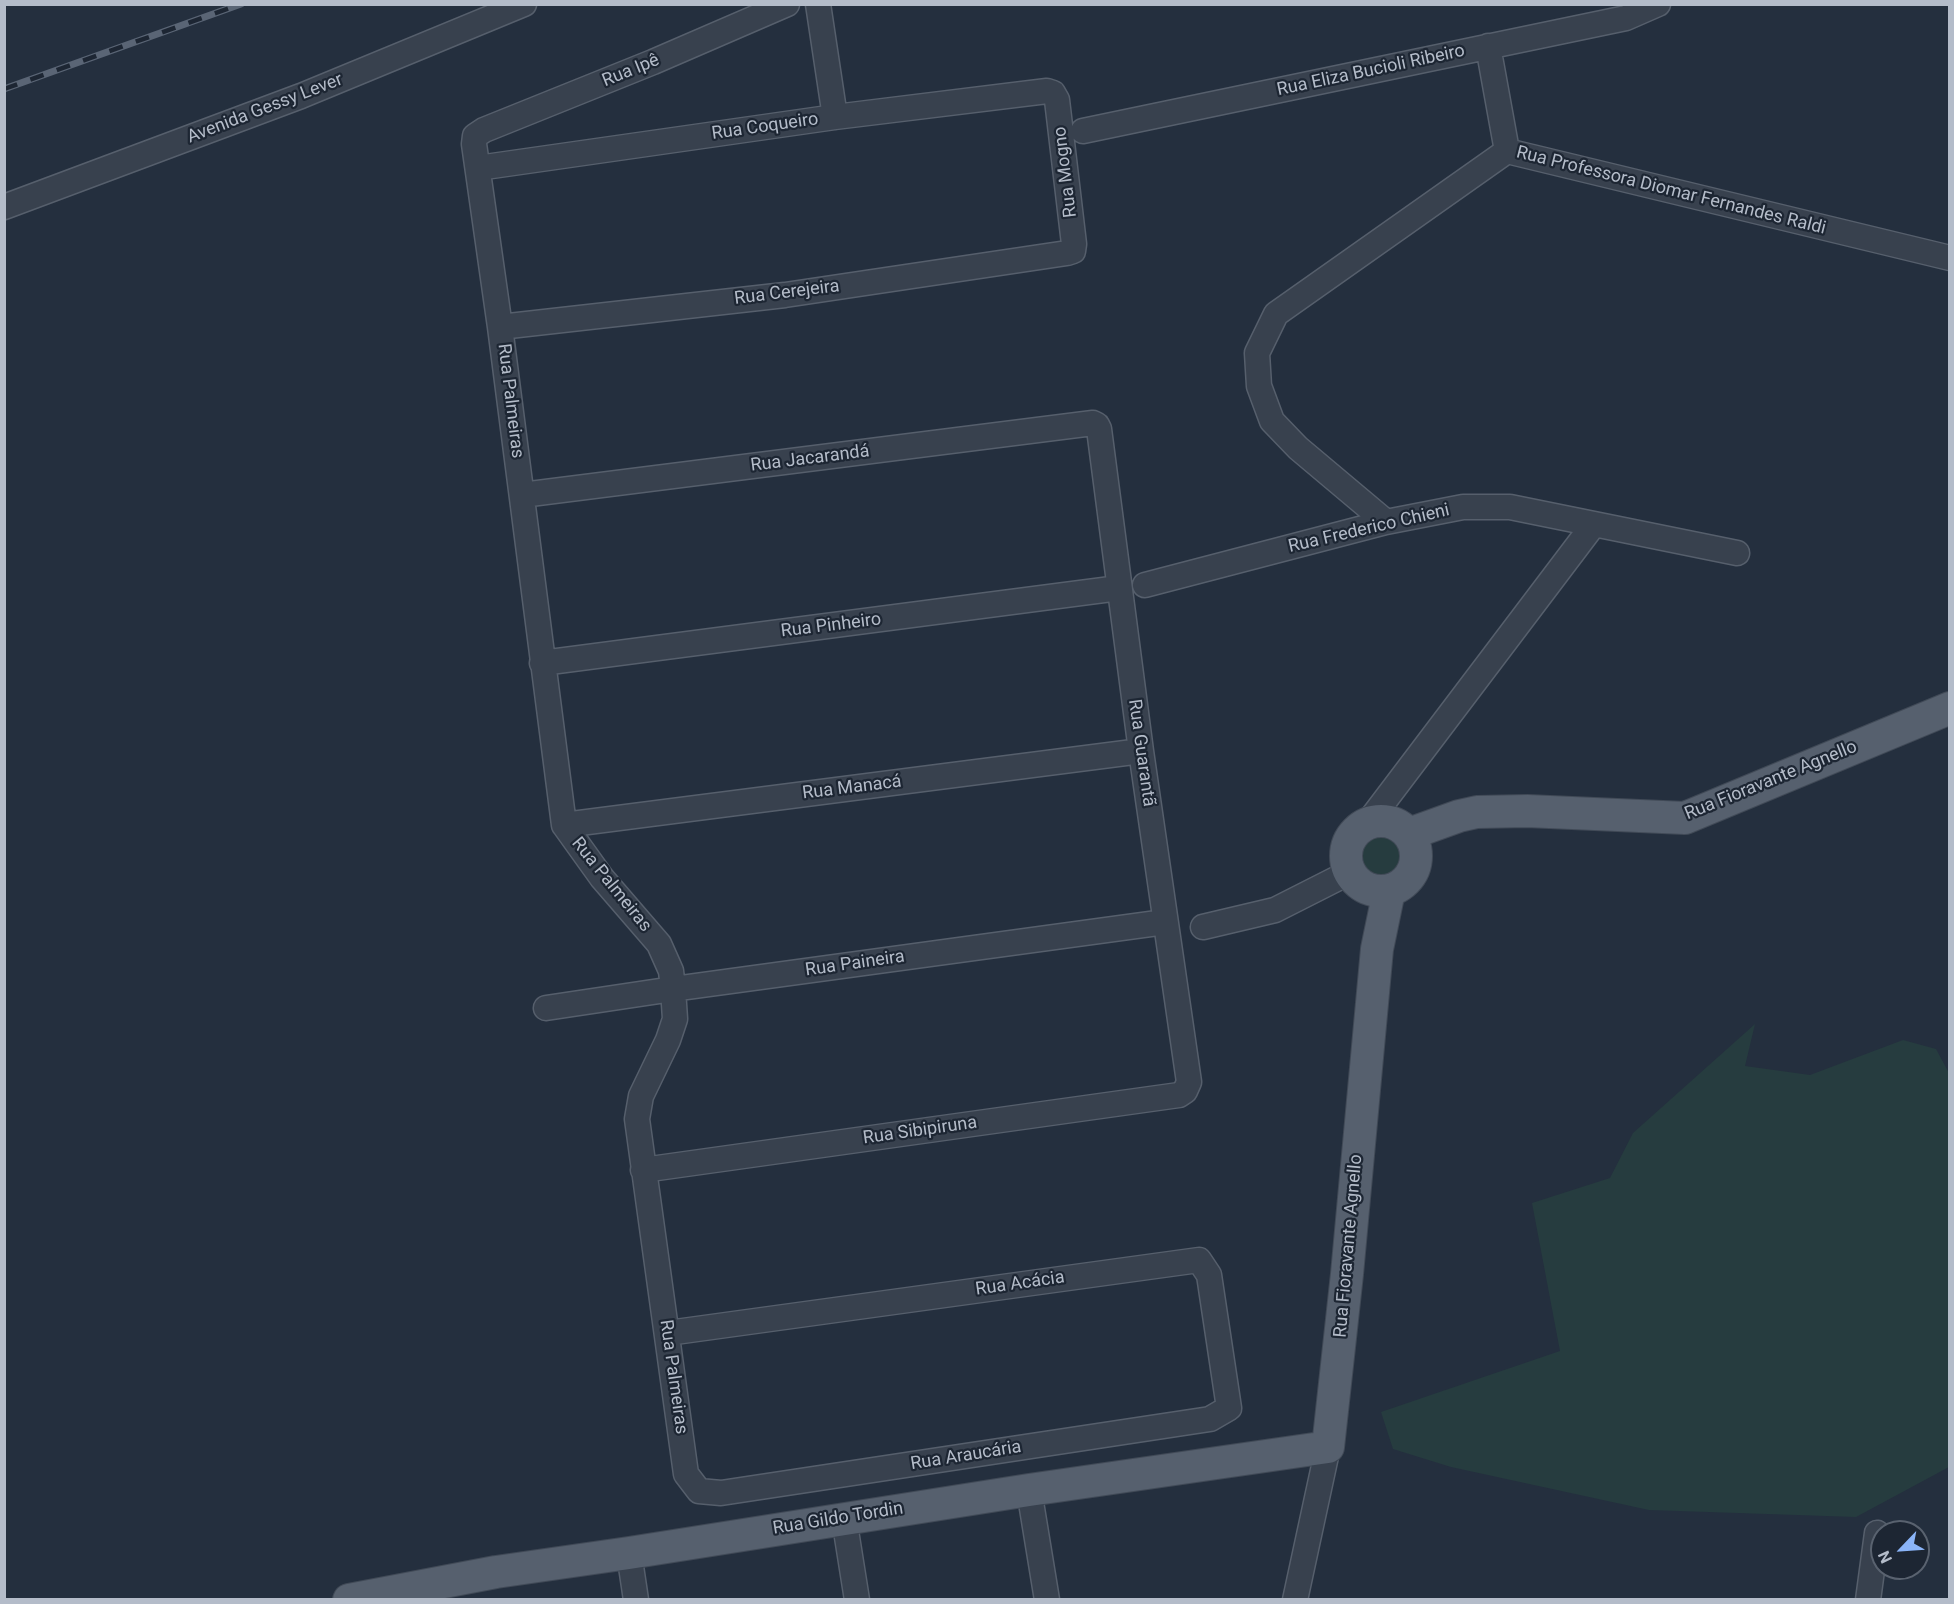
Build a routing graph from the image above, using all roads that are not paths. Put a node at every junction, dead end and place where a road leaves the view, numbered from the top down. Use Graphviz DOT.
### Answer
graph roads {
  1 [pos="524,4"];
  2 [pos="787,4"];
  3 [pos="818,4"];
  4 [pos="1658,4"];
  5 [pos="1488,46"];
  6 [pos="1053,93"];
  7 [pos="835,117"];
  8 [pos="1083,131"];
  9 [pos="475,136"];
  10 [pos="1507,151"];
  11 [pos="478,168"];
  12 [pos="4,207"];
  13 [pos="1072,251"];
  14 [pos="1950,258"];
  15 [pos="500,327"];
  16 [pos="1097,425"];
  17 [pos="522,495"];
  18 [pos="1386,522"];
  19 [pos="1594,524"];
  20 [pos="1737,553"];
  21 [pos="1145,585"];
  22 [pos="1119,588"];
  23 [pos="542,663"];
  24 [pos="1950,708"];
  25 [pos="1141,751"];
  26 [pos="1367,824"];
  27 [pos="564,825"];
  28 [pos="1409,834"];
  29 [pos="1350,872"];
  30 [pos="1389,891"];
  31 [pos="1165,922"];
  32 [pos="1203,927"];
  33 [pos="673,989"];
  34 [pos="546,1008"];
  35 [pos="1189,1082"];
  36 [pos="643,1170"];
  37 [pos="668,1333"];
  38 [pos="1210,1419"];
  39 [pos="1328,1447"];
  40 [pos="1029,1490"];
  41 [pos="721,1493"];
  42 [pos="844,1518"];
  43 [pos="629,1553"];
  44 [pos="1871,1580"];
  45 [pos="349,1599"];
  46 [pos="636,1599"];
  47 [pos="856,1599"];
  48 [pos="1047,1599"];
  49 [pos="1295,1599"];
  50 [pos="1868,1599"];
  1 -- 12 [label="street, Avenida Gessy Lever"];
  2 -- 9 [label="street, Rua Ipê"];
  3 -- 7 [label="street"];
  4 -- 5 [label="street, Rua Eliza Bucioli Ribeiro"];
  5 -- 8 [label="street, Rua Eliza Bucioli Ribeiro"];
  5 -- 10 [label="street"];
  6 -- 7 [label="street, Rua Coqueiro"];
  6 -- 13 [label="street, Rua Mogno"];
  7 -- 11 [label="street, Rua Coqueiro"];
  9 -- 11 [label="street, Rua Palmeiras"];
  10 -- 14 [label="street, Rua Professora Diomar Fernandes Raldi"];
  10 -- 18 [label="street, Rua Professora Diomar Fernandes Raldi"];
  11 -- 15 [label="street, Rua Palmeiras"];
  13 -- 15 [label="street, Rua Cerejeira"];
  15 -- 17 [label="street, Rua Palmeiras"];
  16 -- 17 [label="street, Rua Jacarandá"];
  16 -- 22 [label="street, Rua Guarantã"];
  17 -- 23 [label="street, Rua Palmeiras"];
  18 -- 19 [label="street, Rua Frederico Chieni"];
  18 -- 21 [label="street, Rua Frederico Chieni"];
  19 -- 20 [label="street, Rua Frederico Chieni"];
  19 -- 26 [label="street"];
  22 -- 23 [label="street, Rua Pinheiro"];
  22 -- 25 [label="street, Rua Guarantã"];
  23 -- 27 [label="street, Rua Palmeiras"];
  24 -- 28 [label="main road, Rua Fioravante Agnello"];
  25 -- 27 [label="street, Rua Manacá"];
  25 -- 31 [label="street, Rua Guarantã"];
  26 -- 28 [label="main road"];
  26 -- 29 [label="main road"];
  27 -- 33 [label="street, Rua Palmeiras"];
  28 -- 30 [label="main road"];
  29 -- 30 [label="main road"];
  29 -- 32 [label="street"];
  30 -- 39 [label="main road, Rua Fioravante Agnello"];
  31 -- 33 [label="street, Rua Paineira"];
  31 -- 35 [label="street, Rua Guarantã"];
  33 -- 34 [label="street, Rua Paineira"];
  33 -- 36 [label="street, Rua Palmeiras"];
  35 -- 36 [label="street, Rua Sibipiruna"];
  36 -- 37 [label="street, Rua Palmeiras"];
  37 -- 38 [label="street, Rua Acácia"];
  37 -- 41 [label="street, Rua Palmeiras"];
  38 -- 41 [label="street, Rua Araucária"];
  39 -- 40 [label="main road, Rua Gildo Tordin"];
  39 -- 49 [label="street, Rua Fioravante Agnello"];
  40 -- 42 [label="main road, Rua Gildo Tordin"];
  40 -- 48 [label="street"];
  42 -- 43 [label="main road, Rua Gildo Tordin"];
  42 -- 47 [label="street"];
  43 -- 45 [label="main road, Rua Gildo Tordin"];
  43 -- 46 [label="street"];
  44 -- 50 [label="street"];
}
